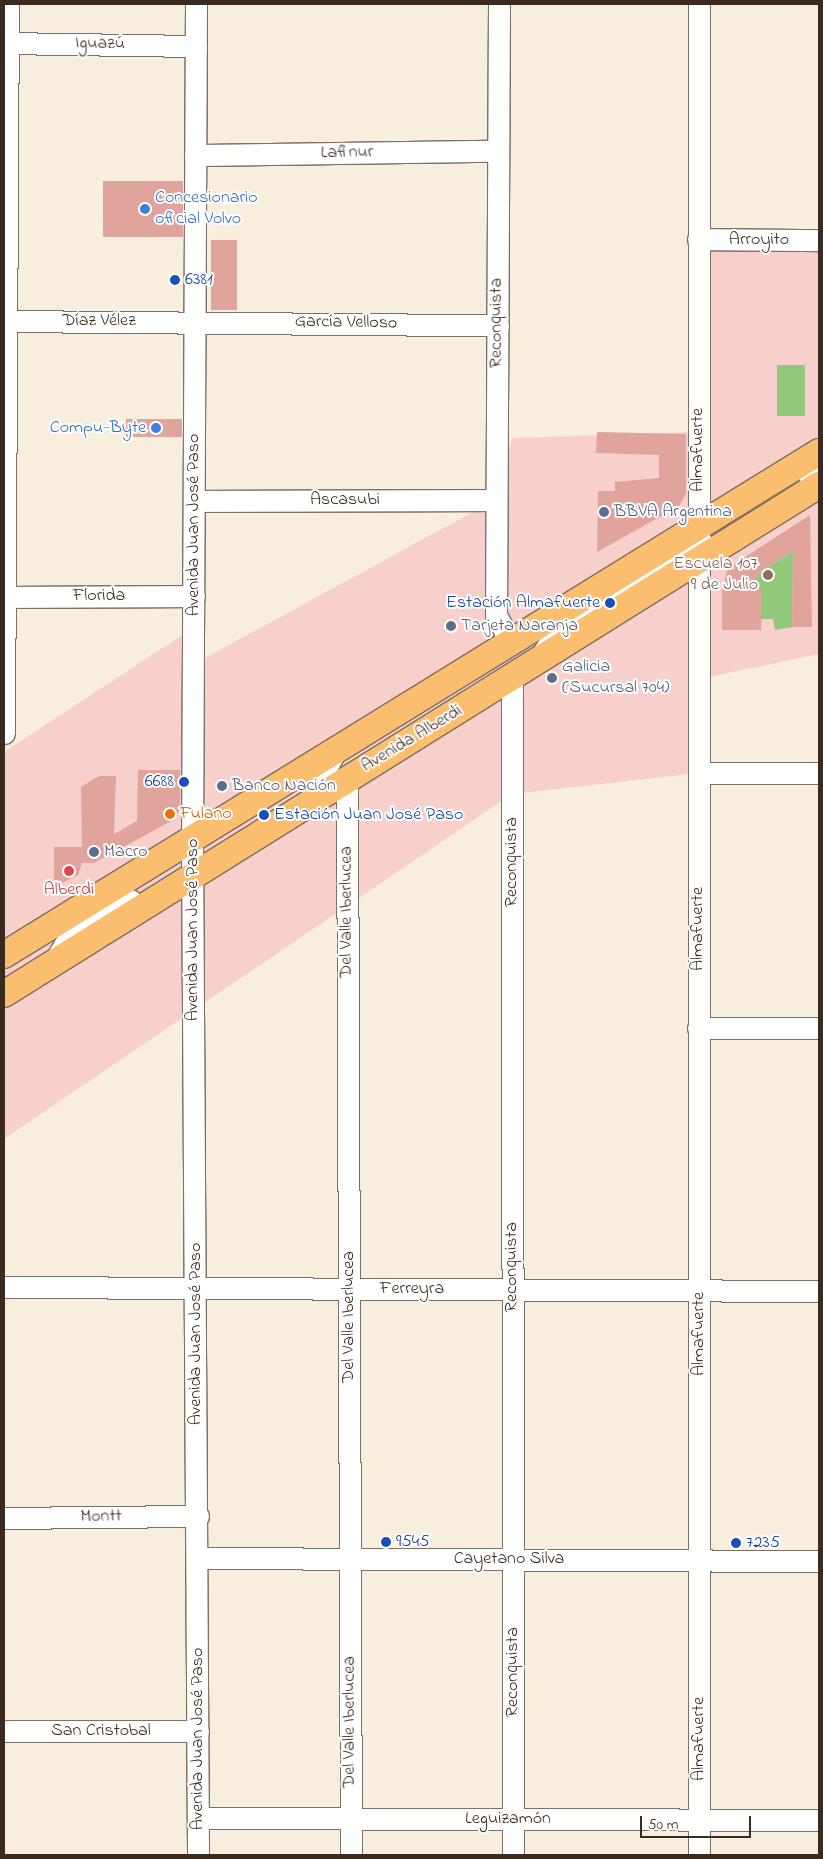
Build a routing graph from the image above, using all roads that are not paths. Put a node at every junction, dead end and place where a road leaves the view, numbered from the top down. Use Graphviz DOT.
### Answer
graph roads {
  1 [pos="8,4"];
  2 [pos="196,4"];
  3 [pos="499,4"];
  4 [pos="699,4"];
  5 [pos="6,43"];
  6 [pos="196,46"];
  7 [pos="498,152"];
  8 [pos="196,155"];
  9 [pos="698,239"];
  10 [pos="819,240"];
  11 [pos="5,321"];
  12 [pos="195,321"];
  13 [pos="498,325"];
  14 [pos="819,452"];
  15 [pos="817,477"];
  16 [pos="495,500"];
  17 [pos="194,501"];
  18 [pos="698,544"];
  19 [pos="194,596"];
  20 [pos="5,597"];
  21 [pos="558,630"];
  22 [pos="518,634"];
  23 [pos="539,659"];
  24 [pos="512,678"];
  25 [pos="4,733"];
  26 [pos="336,750"];
  27 [pos="699,773"];
  28 [pos="819,773"];
  29 [pos="347,778"];
  30 [pos="316,790"];
  31 [pos="192,839"];
  32 [pos="193,871"];
  33 [pos="38,933"];
  34 [pos="69,937"];
  35 [pos="4,955"];
  36 [pos="54,962"];
  37 [pos="4,994"];
  38 [pos="698,1028"];
  39 [pos="819,1028"];
  40 [pos="4,1287"];
  41 [pos="196,1288"];
  42 [pos="349,1288"];
  43 [pos="512,1289"];
  44 [pos="699,1290"];
  45 [pos="819,1291"];
  46 [pos="198,1516"];
  47 [pos="4,1518"];
  48 [pos="198,1558"];
  49 [pos="350,1559"];
  50 [pos="512,1559"];
  51 [pos="699,1560"];
  52 [pos="819,1561"];
  53 [pos="198,1731"];
  54 [pos="4,1732"];
  55 [pos="198,1818"];
  56 [pos="351,1818"];
  57 [pos="513,1819"];
  58 [pos="699,1820"];
  59 [pos="819,1820"];
  60 [pos="198,1855"];
  61 [pos="351,1855"];
  62 [pos="513,1855"];
  63 [pos="699,1855"];
  1 -- 5 [label="street"];
  2 -- 6 [label="street, Avenida Juan José Paso"];
  3 -- 7 [label="street, Reconquista"];
  4 -- 9 [label="street, Almafuerte"];
  5 -- 6 [label="street, Iguazú"];
  5 -- 11 [label="street"];
  6 -- 8 [label="street, Avenida Juan José Paso"];
  7 -- 8 [label="street, Lafinur"];
  7 -- 13 [label="street, Reconquista"];
  8 -- 12 [label="street, Avenida Juan José Paso"];
  9 -- 10 [label="street, Arroyito"];
  9 -- 18 [label="street, Almafuerte"];
  11 -- 12 [label="street, Díaz Vélez"];
  11 -- 20 [label="street"];
  12 -- 13 [label="street, García Velloso"];
  12 -- 17 [label="street, Avenida Juan José Paso"];
  13 -- 16 [label="street, Reconquista"];
  14 -- 18 [label="main road, Avenida Alberdi"];
  15 -- 18 [label="main road, Avenida Alberdi"];
  16 -- 17 [label="street, Ascasubi"];
  16 -- 22 [label="street, Reconquista"];
  17 -- 19 [label="street, Avenida Juan José Paso"];
  18 -- 21 [label="street"];
  18 -- 22 [label="main road, Avenida Alberdi"];
  18 -- 23 [label="main road, Avenida Alberdi"];
  18 -- 27 [label="street, Almafuerte"];
  19 -- 20 [label="street, Florida"];
  19 -- 31 [label="street, Avenida Juan José Paso"];
  20 -- 25 [label="street"];
  21 -- 22 [label="street"];
  21 -- 23 [label="street"];
  22 -- 26 [label="main road, Avenida Alberdi"];
  23 -- 24 [label="main road, Avenida Alberdi"];
  24 -- 29 [label="main road, Avenida Alberdi"];
  24 -- 43 [label="street, Reconquista"];
  26 -- 30 [label="street"];
  26 -- 31 [label="main road, Avenida Alberdi"];
  27 -- 28 [label="street"];
  27 -- 38 [label="street, Almafuerte"];
  29 -- 30 [label="street"];
  29 -- 32 [label="main road, Avenida Alberdi"];
  29 -- 42 [label="street, Del Valle Iberlucea"];
  30 -- 32 [label="street"];
  31 -- 32 [label="street, Avenida Juan José Paso"];
  31 -- 33 [label="main road, Avenida Alberdi"];
  32 -- 34 [label="street"];
  32 -- 36 [label="main road, Avenida Alberdi"];
  32 -- 41 [label="street, Avenida Juan José Paso"];
  33 -- 34 [label="street"];
  33 -- 35 [label="main road, Avenida Alberdi"];
  34 -- 36 [label="street"];
  36 -- 37 [label="main road, Avenida Alberdi"];
  38 -- 39 [label="street"];
  38 -- 44 [label="street, Almafuerte"];
  40 -- 41 [label="street, Ferreyra"];
  41 -- 42 [label="street, Ferreyra"];
  41 -- 46 [label="street, Avenida Juan José Paso"];
  42 -- 43 [label="street, Ferreyra"];
  42 -- 49 [label="street, Del Valle Iberlucea"];
  43 -- 44 [label="street, Ferreyra"];
  43 -- 50 [label="street, Reconquista"];
  44 -- 45 [label="street, Ferreyra"];
  44 -- 51 [label="street, Almafuerte"];
  46 -- 47 [label="street, Montt"];
  46 -- 48 [label="street, Avenida Juan José Paso"];
  48 -- 49 [label="street, Cayetano Silva"];
  48 -- 53 [label="street, Avenida Juan José Paso"];
  49 -- 50 [label="street, Cayetano Silva"];
  49 -- 56 [label="street, Del Valle Iberlucea"];
  50 -- 51 [label="street, Cayetano Silva"];
  50 -- 57 [label="street, Reconquista"];
  51 -- 52 [label="street, Cayetano Silva"];
  51 -- 58 [label="street, Almafuerte"];
  53 -- 54 [label="street, San Cristobal"];
  53 -- 55 [label="street, Avenida Juan José Paso"];
  55 -- 56 [label="street, Leguizamón"];
  55 -- 60 [label="street, Avenida Juan José Paso"];
  56 -- 57 [label="street, Leguizamón"];
  56 -- 61 [label="street, Del Valle Iberlucea"];
  57 -- 58 [label="street, Leguizamón"];
  57 -- 62 [label="street, Reconquista"];
  58 -- 59 [label="street, Leguizamón"];
  58 -- 63 [label="street, Almafuerte"];
}
